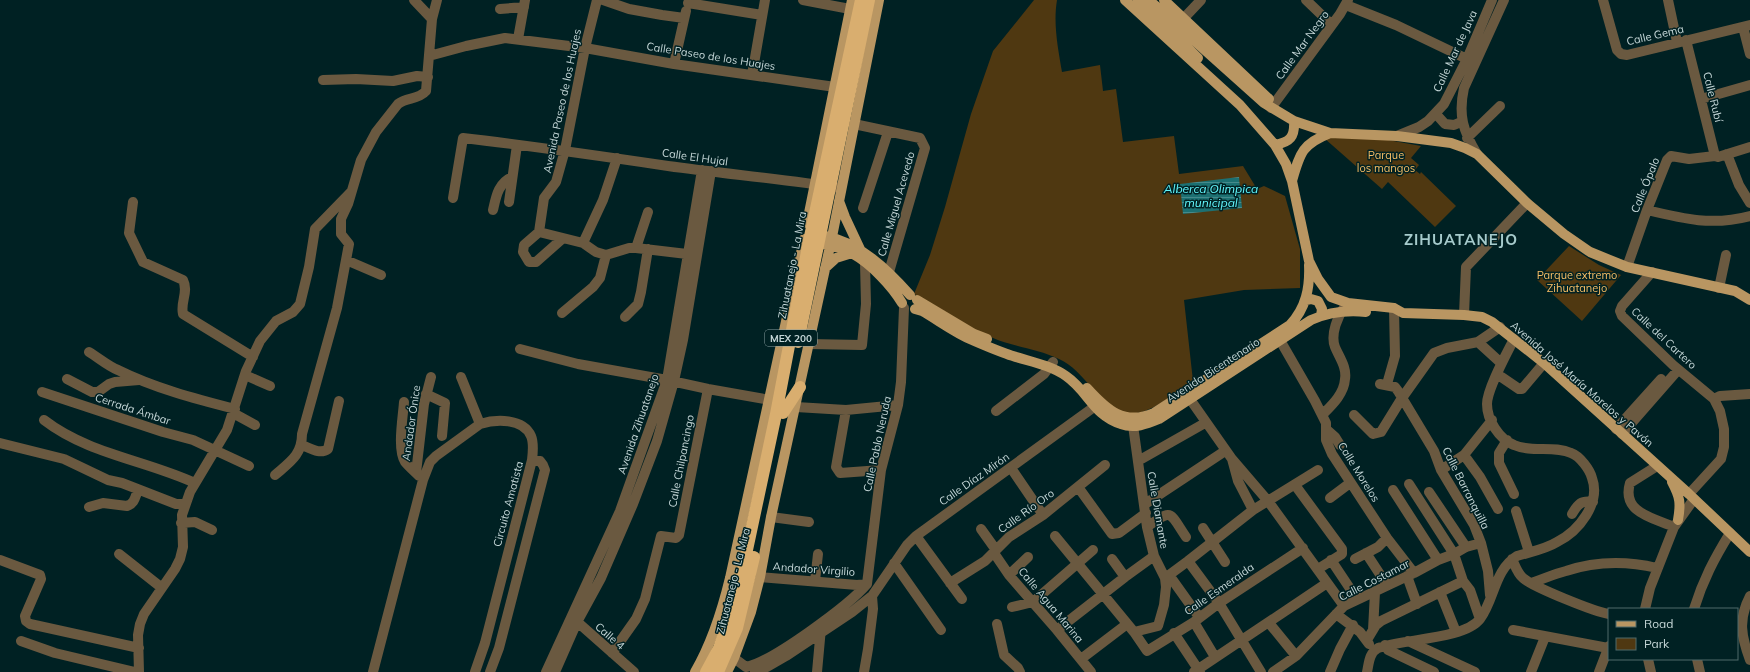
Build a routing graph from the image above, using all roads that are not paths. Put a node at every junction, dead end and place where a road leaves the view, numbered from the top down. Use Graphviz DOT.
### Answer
graph roads {
  1 [pos="414,0"];
  2 [pos="437,0"];
  3 [pos="596,0"];
  4 [pos="603,0"];
  5 [pos="765,0"];
  6 [pos="803,0"];
  7 [pos="861,0"];
  8 [pos="869,0"];
  9 [pos="879,0"];
  10 [pos="1125,0"];
  11 [pos="1138,0"];
  12 [pos="1149,0"];
  13 [pos="1164,0"];
  14 [pos="1200,0"];
  15 [pos="1306,0"];
  16 [pos="1492,0"];
  17 [pos="1504,0"];
  18 [pos="1603,0"];
  19 [pos="1668,0"];
  20 [pos="689,1"];
  21 [pos="1347,2"];
  22 [pos="525,4"];
  23 [pos="851,4"];
  24 [pos="500,9"];
  25 [pos="1487,11"];
  26 [pos="762,15"];
  27 [pos="1497,16"];
  28 [pos="684,18"];
  29 [pos="1184,18"];
  30 [pos="432,19"];
  31 [pos="1332,25"];
  32 [pos="1746,26"];
  33 [pos="518,39"];
  34 [pos="1681,41"];
  35 [pos="585,48"];
  36 [pos="1750,54"];
  37 [pos="429,56"];
  38 [pos="1467,59"];
  39 [pos="674,64"];
  40 [pos="752,75"];
  41 [pos="428,77"];
  42 [pos="323,80"];
  43 [pos="1750,85"];
  44 [pos="835,87"];
  45 [pos="1701,99"];
  46 [pos="1273,106"];
  47 [pos="1500,106"];
  48 [pos="1436,114"];
  49 [pos="1294,121"];
  50 [pos="1461,122"];
  51 [pos="854,124"];
  52 [pos="830,126"];
  53 [pos="888,132"];
  54 [pos="1265,132"];
  55 [pos="1330,133"];
  56 [pos="1397,136"];
  57 [pos="1467,138"];
  58 [pos="517,145"];
  59 [pos="1275,145"];
  60 [pos="1750,147"];
  61 [pos="564,150"];
  62 [pos="1477,154"];
  63 [pos="1720,156"];
  64 [pos="617,158"];
  65 [pos="706,171"];
  66 [pos="512,177"];
  67 [pos="1292,181"];
  68 [pos="827,186"];
  69 [pos="351,192"];
  70 [pos="453,198"];
  71 [pos="838,200"];
  72 [pos="133,202"];
  73 [pos="509,202"];
  74 [pos="1527,203"];
  75 [pos="1750,204"];
  76 [pos="863,208"];
  77 [pos="493,210"];
  78 [pos="1647,210"];
  79 [pos="648,212"];
  80 [pos="1750,216"];
  81 [pos="540,232"];
  82 [pos="562,239"];
  83 [pos="816,239"];
  84 [pos="583,243"];
  85 [pos="636,248"];
  86 [pos="648,250"];
  87 [pos="856,252"];
  88 [pos="687,254"];
  89 [pos="606,255"];
  90 [pos="1726,255"];
  91 [pos="346,260"];
  92 [pos="1309,261"];
  93 [pos="865,263"];
  94 [pos="1626,267"];
  95 [pos="824,268"];
  96 [pos="889,272"];
  97 [pos="1652,272"];
  98 [pos="381,275"];
  99 [pos="1719,288"];
  100 [pos="1735,291"];
  101 [pos="1750,293"];
  102 [pos="1750,300"];
  103 [pos="914,301"];
  104 [pos="1304,305"];
  105 [pos="903,306"];
  106 [pos="1345,307"];
  107 [pos="1397,312"];
  108 [pos="562,313"];
  109 [pos="1464,315"];
  110 [pos="625,317"];
  111 [pos="1316,318"];
  112 [pos="1500,327"];
  113 [pos="1278,338"];
  114 [pos="1514,340"];
  115 [pos="1478,342"];
  116 [pos="809,344"];
  117 [pos="520,348"];
  118 [pos="90,352"];
  119 [pos="253,357"];
  120 [pos="1544,363"];
  121 [pos="1502,364"];
  122 [pos="1052,365"];
  123 [pos="1676,368"];
  124 [pos="1497,374"];
  125 [pos="245,375"];
  126 [pos="431,377"];
  127 [pos="461,377"];
  128 [pos="67,379"];
  129 [pos="140,380"];
  130 [pos="670,380"];
  131 [pos="270,386"];
  132 [pos="800,387"];
  133 [pos="708,389"];
  134 [pos="42,392"];
  135 [pos="426,394"];
  136 [pos="1750,394"];
  137 [pos="1187,396"];
  138 [pos="1402,398"];
  139 [pos="1714,399"];
  140 [pos="770,400"];
  141 [pos="339,402"];
  142 [pos="404,402"];
  143 [pos="898,405"];
  144 [pos="796,407"];
  145 [pos="1094,407"];
  146 [pos="846,410"];
  147 [pos="234,411"];
  148 [pos="996,411"];
  149 [pos="783,413"];
  150 [pos="1322,415"];
  151 [pos="1354,415"];
  152 [pos="44,420"];
  153 [pos="1492,420"];
  154 [pos="1133,422"];
  155 [pos="1205,423"];
  156 [pos="480,424"];
  157 [pos="255,425"];
  158 [pos="1326,428"];
  159 [pos="1619,432"];
  160 [pos="442,436"];
  161 [pos="1507,440"];
  162 [pos="0,444"];
  163 [pos="302,445"];
  164 [pos="1340,445"];
  165 [pos="216,451"];
  166 [pos="1229,455"];
  167 [pos="1464,455"];
  168 [pos="532,460"];
  169 [pos="1138,461"];
  170 [pos="1105,465"];
  171 [pos="249,466"];
  172 [pos="1657,466"];
  173 [pos="1011,468"];
  174 [pos="881,470"];
  175 [pos="1318,470"];
  176 [pos="1441,470"];
  177 [pos="275,475"];
  178 [pos="1669,475"];
  179 [pos="419,477"];
  180 [pos="195,482"];
  181 [pos="1350,483"];
  182 [pos="1409,484"];
  183 [pos="1295,485"];
  184 [pos="1078,487"];
  185 [pos="138,490"];
  186 [pos="1393,490"];
  187 [pos="1429,492"];
  188 [pos="1514,494"];
  189 [pos="1692,496"];
  190 [pos="1330,498"];
  191 [pos="1268,501"];
  192 [pos="1593,502"];
  193 [pos="185,504"];
  194 [pos="89,508"];
  195 [pos="1145,509"];
  196 [pos="1498,509"];
  197 [pos="1253,510"];
  198 [pos="1516,511"];
  199 [pos="1043,514"];
  200 [pos="1572,514"];
  201 [pos="771,516"];
  202 [pos="809,522"];
  203 [pos="181,523"];
  204 [pos="1676,523"];
  205 [pos="1147,527"];
  206 [pos="1203,528"];
  207 [pos="981,529"];
  208 [pos="212,530"];
  209 [pos="1730,533"];
  210 [pos="916,536"];
  211 [pos="1055,536"];
  212 [pos="1186,537"];
  213 [pos="1387,538"];
  214 [pos="1213,542"];
  215 [pos="1481,543"];
  216 [pos="1466,547"];
  217 [pos="1303,548"];
  218 [pos="1748,548"];
  219 [pos="1093,550"];
  220 [pos="995,552"];
  221 [pos="1529,552"];
  222 [pos="1366,553"];
  223 [pos="119,554"];
  224 [pos="818,554"];
  225 [pos="1454,554"];
  226 [pos="1154,556"];
  227 [pos="1028,558"];
  228 [pos="1112,559"];
  229 [pos="1355,559"];
  230 [pos="1512,559"];
  231 [pos="0,560"];
  232 [pos="1331,560"];
  233 [pos="1438,560"];
  234 [pos="1188,561"];
  235 [pos="1225,562"];
  236 [pos="894,563"];
  237 [pos="1078,563"];
  238 [pos="870,564"];
  239 [pos="1657,568"];
  240 [pos="1318,570"];
  241 [pos="1009,575"];
  242 [pos="1411,575"];
  243 [pos="1167,576"];
  244 [pos="760,577"];
  245 [pos="1125,577"];
  246 [pos="884,579"];
  247 [pos="815,581"];
  248 [pos="1463,581"];
  249 [pos="950,583"];
  250 [pos="1326,583"];
  251 [pos="1531,583"];
  252 [pos="867,584"];
  253 [pos="1387,585"];
  254 [pos="162,588"];
  255 [pos="1375,592"];
  256 [pos="1440,592"];
  257 [pos="1104,594"];
  258 [pos="872,596"];
  259 [pos="1750,596"];
  260 [pos="1490,597"];
  261 [pos="962,599"];
  262 [pos="1357,599"];
  263 [pos="1033,602"];
  264 [pos="1219,603"];
  265 [pos="1417,604"];
  266 [pos="1344,606"];
  267 [pos="1012,607"];
  268 [pos="1645,608"];
  269 [pos="1694,608"];
  270 [pos="1336,614"];
  271 [pos="1608,614"];
  272 [pos="1480,619"];
  273 [pos="574,620"];
  274 [pos="1197,620"];
  275 [pos="1269,623"];
  276 [pos="997,624"];
  277 [pos="1127,624"];
  278 [pos="1353,626"];
  279 [pos="821,628"];
  280 [pos="941,630"];
  281 [pos="1057,630"];
  282 [pos="1373,630"];
  283 [pos="1513,630"];
  284 [pos="1134,632"];
  285 [pos="1456,632"];
  286 [pos="1174,633"];
  287 [pos="1545,637"];
  288 [pos="1367,640"];
  289 [pos="20,641"];
  290 [pos="1242,641"];
  291 [pos="1408,641"];
  292 [pos="485,643"];
  293 [pos="1384,645"];
  294 [pos="1608,647"];
  295 [pos="138,648"];
  296 [pos="499,648"];
  297 [pos="1373,652"];
  298 [pos="612,653"];
  299 [pos="1296,656"];
  300 [pos="1215,657"];
  301 [pos="734,658"];
  302 [pos="1081,659"];
  303 [pos="1648,660"];
  304 [pos="1697,660"];
  305 [pos="1750,660"];
  306 [pos="769,670"];
  307 [pos="1019,670"];
  308 [pos="1198,671"];
  309 [pos="135,672"];
  310 [pos="139,672"];
  311 [pos="372,672"];
  312 [pos="475,672"];
  313 [pos="490,672"];
  314 [pos="546,672"];
  315 [pos="555,672"];
  316 [pos="634,672"];
  317 [pos="695,672"];
  318 [pos="706,672"];
  319 [pos="718,672"];
  320 [pos="727,672"];
  321 [pos="755,672"];
  322 [pos="817,672"];
  323 [pos="864,672"];
  324 [pos="1091,672"];
  325 [pos="1261,672"];
  326 [pos="1273,672"];
  327 [pos="1330,672"];
  328 [pos="1367,672"];
  329 [pos="1434,672"];
  330 [pos="1475,672"];
  331 [pos="1531,672"];
  332 [pos="1600,672"];
  333 [pos="1651,672"];
  334 [pos="1700,672"];
  1 -- 30 [label="street"];
  2 -- 30 [label="street"];
  3 -- 35 [label="street, Avenida Paseo de los Huajes"];
  4 -- 28 [label="street"];
  5 -- 26 [label="street"];
  6 -- 23 [label="street"];
  7 -- 52 [label="highway, Zihuatanejo - La Mira / MEX 200"];
  8 -- 68 [label="highway, Zihuatanejo - La Mira / MEX 200"];
  9 -- 51 [label="main road"];
  10 -- 54 [label="main road"];
  11 -- 54 [label="main road"];
  12 -- 46 [label="main road"];
  13 -- 29 [label="main road"];
  14 -- 29 [label="street"];
  15 -- 31 [label="street"];
  16 -- 25 [label="street, Calle Mar de Java"];
  17 -- 27 [label="street"];
  18 -- 34 [label="street, Calle Gema"];
  19 -- 34 [label="street, Calle Rubí"];
  20 -- 26 [label="street"];
  20 -- 28 [label="street"];
  21 -- 31 [label="street, Calle Mar Negro"];
  21 -- 38 [label="street"];
  22 -- 24 [label="street"];
  22 -- 33 [label="street"];
  23 -- 44 [label="main road"];
  25 -- 27 [label="street"];
  25 -- 38 [label="street, Calle Mar de Java"];
  26 -- 40 [label="street"];
  27 -- 50 [label="street"];
  28 -- 39 [label="street"];
  29 -- 46 [label="main road"];
  30 -- 37 [label="street"];
  31 -- 46 [label="street, Calle Mar Negro"];
  32 -- 34 [label="street, Calle Gema"];
  32 -- 36 [label="street"];
  33 -- 35 [label="street, Calle Paseo de los Huajes"];
  33 -- 37 [label="street, Calle Paseo de los Huajes"];
  34 -- 45 [label="street, Calle Rubí"];
  35 -- 39 [label="street, Calle Paseo de los Huajes"];
  35 -- 61 [label="street, Avenida Paseo de los Huajes"];
  37 -- 41 [label="street"];
  38 -- 48 [label="street, Calle Mar de Java"];
  39 -- 40 [label="street, Calle Paseo de los Huajes"];
  40 -- 44 [label="street, Calle Paseo de los Huajes"];
  41 -- 42 [label="street"];
  41 -- 69 [label="street"];
  43 -- 45 [label="street"];
  44 -- 52 [label="main road"];
  45 -- 63 [label="street, Calle Rubí"];
  46 -- 49 [label="main road"];
  47 -- 57 [label="street"];
  48 -- 50 [label="street"];
  48 -- 56 [label="street, Calle Mar de Java"];
  49 -- 55 [label="main road"];
  49 -- 59 [label="main road"];
  50 -- 57 [label="street"];
  51 -- 53 [label="street"];
  51 -- 68 [label="main road"];
  52 -- 68 [label="highway, Zihuatanejo - La Mira / MEX 200"];
  53 -- 76 [label="street"];
  53 -- 96 [label="street, Calle Miguel Acevedo"];
  54 -- 59 [label="main road"];
  55 -- 56 [label="main road"];
  55 -- 67 [label="main road"];
  56 -- 62 [label="main road"];
  57 -- 62 [label="street"];
  58 -- 61 [label="street, Calle El Hujal"];
  58 -- 66 [label="street"];
  58 -- 70 [label="street, Calle El Hujal"];
  59 -- 67 [label="main road"];
  60 -- 63 [label="street, Calle Ópalo"];
  61 -- 64 [label="street, Calle El Hujal"];
  61 -- 81 [label="street, Avenida Paseo de los Huajes"];
  62 -- 74 [label="main road"];
  63 -- 75 [label="street, Calle Rubí"];
  63 -- 78 [label="street, Calle Ópalo"];
  64 -- 65 [label="street, Calle El Hujal"];
  64 -- 84 [label="street"];
  65 -- 68 [label="street, Calle El Hujal"];
  65 -- 88 [label="street, Avenida Zihuatanejo"];
  65 -- 130 [label="street, Avenida Zihuatanejo"];
  66 -- 73 [label="street"];
  66 -- 77 [label="street"];
  67 -- 92 [label="main road"];
  68 -- 71 [label="main road"];
  68 -- 83 [label="highway, Zihuatanejo - La Mira / MEX 200"];
  69 -- 91 [label="street"];
  69 -- 119 [label="street"];
  71 -- 83 [label="main road"];
  71 -- 87 [label="main road"];
  72 -- 119 [label="street"];
  74 -- 94 [label="main road"];
  74 -- 109 [label="street"];
  78 -- 80 [label="street"];
  78 -- 94 [label="street, Calle Ópalo"];
  79 -- 85 [label="street"];
  81 -- 82 [label="street"];
  81 -- 82 [label="street"];
  82 -- 84 [label="street"];
  83 -- 87 [label="main road"];
  83 -- 95 [label="main road"];
  83 -- 140 [label="main road"];
  83 -- 149 [label="highway, Zihuatanejo - La Mira / MEX 200"];
  83 -- 318 [label="highway, Zihuatanejo - La Mira / MEX 200"];
  84 -- 89 [label="street"];
  85 -- 86 [label="street"];
  85 -- 89 [label="street"];
  86 -- 88 [label="street"];
  86 -- 110 [label="street"];
  87 -- 93 [label="main road"];
  87 -- 95 [label="main road"];
  87 -- 96 [label="main road"];
  88 -- 130 [label="street, Avenida Zihuatanejo"];
  89 -- 108 [label="street"];
  90 -- 99 [label="street"];
  91 -- 98 [label="street"];
  91 -- 163 [label="street"];
  92 -- 104 [label="main road, Avenida Bicentenario"];
  92 -- 106 [label="main road"];
  93 -- 105 [label="main road"];
  93 -- 116 [label="street, Calle Miguel Acevedo"];
  94 -- 97 [label="main road"];
  95 -- 116 [label="main road"];
  96 -- 103 [label="main road"];
  97 -- 99 [label="main road"];
  97 -- 123 [label="street, Calle del Cartero"];
  99 -- 100 [label="main road"];
  100 -- 101 [label="street"];
  100 -- 102 [label="main road"];
  103 -- 105 [label="main road"];
  103 -- 105 [label="main road"];
  103 -- 122 [label="main road"];
  104 -- 111 [label="main road"];
  104 -- 111 [label="main road"];
  104 -- 113 [label="main road, Avenida Bicentenario"];
  105 -- 143 [label="street, Calle Pablo Neruda"];
  106 -- 107 [label="main road, Avenida Bicentenario"];
  106 -- 111 [label="main road, Avenida Bicentenario"];
  106 -- 150 [label="street"];
  107 -- 109 [label="main road, Avenida José María Morelos y Pavón"];
  107 -- 138 [label="street, Calle Barranquilla"];
  109 -- 112 [label="main road, Avenida José María Morelos y Pavón"];
  111 -- 113 [label="main road, Avenida Bicentenario"];
  112 -- 114 [label="main road, Avenida José María Morelos y Pavón"];
  112 -- 115 [label="street"];
  113 -- 137 [label="main road, Avenida Bicentenario"];
  113 -- 150 [label="street, Calle Morelos"];
  114 -- 120 [label="main road, Avenida José María Morelos y Pavón"];
  114 -- 121 [label="street"];
  115 -- 121 [label="street"];
  115 -- 138 [label="street"];
  116 -- 132 [label="main road"];
  117 -- 130 [label="street"];
  118 -- 129 [label="street"];
  119 -- 125 [label="street"];
  120 -- 124 [label="street"];
  120 -- 159 [label="main road, Avenida José María Morelos y Pavón"];
  121 -- 124 [label="street"];
  122 -- 145 [label="main road, Avenida Bicentenario"];
  122 -- 148 [label="street"];
  122 -- 154 [label="main road"];
  123 -- 139 [label="street, Calle del Cartero"];
  123 -- 159 [label="street"];
  124 -- 153 [label="street"];
  125 -- 131 [label="street"];
  125 -- 147 [label="street"];
  126 -- 135 [label="street, Andador Ónice"];
  127 -- 156 [label="street"];
  128 -- 129 [label="street"];
  129 -- 147 [label="street"];
  130 -- 133 [label="street"];
  130 -- 273 [label="street, Avenida Zihuatanejo"];
  132 -- 144 [label="main road"];
  132 -- 149 [label="highway"];
  133 -- 140 [label="street"];
  133 -- 298 [label="street, Calle Chilpancingo"];
  134 -- 165 [label="street, Cerrada Ámbar"];
  135 -- 160 [label="street"];
  135 -- 179 [label="street, Andador Ónice"];
  136 -- 139 [label="street"];
  137 -- 154 [label="main road, Avenida Bicentenario"];
  137 -- 155 [label="street"];
  138 -- 151 [label="street"];
  138 -- 176 [label="street, Calle Barranquilla"];
  139 -- 189 [label="street"];
  140 -- 317 [label="main road"];
  141 -- 163 [label="street"];
  142 -- 179 [label="street"];
  143 -- 146 [label="street"];
  143 -- 174 [label="street, Calle Pablo Neruda"];
  144 -- 146 [label="street"];
  144 -- 201 [label="main road"];
  145 -- 154 [label="main road, Avenida Bicentenario"];
  145 -- 173 [label="street, Calle Díaz Mirón"];
  146 -- 174 [label="street"];
  147 -- 157 [label="street"];
  147 -- 165 [label="street"];
  149 -- 319 [label="highway, Zihuatanejo - La Mira / MEX 200"];
  150 -- 158 [label="street, Calle Morelos"];
  152 -- 180 [label="street"];
  153 -- 161 [label="street"];
  153 -- 167 [label="street"];
  154 -- 169 [label="street, Calle Diamante"];
  155 -- 166 [label="street"];
  155 -- 169 [label="street"];
  156 -- 168 [label="street, Circuito Amatista"];
  156 -- 179 [label="street, Circuito Amatista"];
  158 -- 164 [label="street"];
  158 -- 181 [label="street, Calle Morelos"];
  159 -- 172 [label="main road, Avenida José María Morelos y Pavón"];
  161 -- 188 [label="street"];
  161 -- 192 [label="street"];
  162 -- 185 [label="street"];
  163 -- 177 [label="street"];
  165 -- 171 [label="street, Cerrada Ámbar"];
  165 -- 180 [label="street"];
  166 -- 191 [label="street"];
  166 -- 195 [label="street"];
  166 -- 197 [label="street"];
  167 -- 176 [label="street"];
  167 -- 196 [label="street"];
  168 -- 292 [label="street, Circuito Amatista"];
  168 -- 296 [label="street"];
  169 -- 195 [label="street, Calle Diamante"];
  170 -- 184 [label="street, Calle Río Oro"];
  172 -- 178 [label="main road, Avenida José María Morelos y Pavón"];
  172 -- 204 [label="street"];
  173 -- 199 [label="street"];
  173 -- 210 [label="street, Calle Díaz Mirón"];
  174 -- 238 [label="street, Calle Pablo Neruda"];
  175 -- 183 [label="street"];
  176 -- 215 [label="street, Calle Barranquilla"];
  178 -- 189 [label="main road, Avenida José María Morelos y Pavón"];
  178 -- 204 [label="main road"];
  179 -- 311 [label="street, Circuito Amatista"];
  180 -- 193 [label="street"];
  181 -- 190 [label="street"];
  181 -- 213 [label="street, Calle Morelos"];
  182 -- 225 [label="street"];
  183 -- 191 [label="street"];
  183 -- 232 [label="street"];
  184 -- 195 [label="street"];
  184 -- 199 [label="street, Calle Río Oro"];
  185 -- 193 [label="street"];
  185 -- 194 [label="street"];
  186 -- 233 [label="street"];
  187 -- 216 [label="street"];
  189 -- 204 [label="street"];
  189 -- 209 [label="main road, Avenida José María Morelos y Pavón"];
  191 -- 197 [label="street"];
  191 -- 217 [label="street"];
  192 -- 200 [label="street"];
  192 -- 221 [label="street"];
  193 -- 203 [label="street"];
  195 -- 205 [label="street, Calle Diamante"];
  197 -- 214 [label="street"];
  198 -- 221 [label="street"];
  199 -- 220 [label="street, Calle Río Oro"];
  201 -- 202 [label="street"];
  201 -- 244 [label="main road"];
  203 -- 208 [label="street"];
  203 -- 254 [label="street"];
  204 -- 239 [label="street"];
  205 -- 212 [label="street"];
  205 -- 226 [label="street, Calle Diamante"];
  206 -- 214 [label="street"];
  207 -- 220 [label="street, Calle Agua Marina"];
  209 -- 218 [label="main road, Avenida José María Morelos y Pavón"];
  209 -- 269 [label="street"];
  210 -- 236 [label="street, Calle Díaz Mirón"];
  210 -- 249 [label="street"];
  211 -- 237 [label="street"];
  213 -- 222 [label="street"];
  213 -- 242 [label="street, Calle Morelos"];
  214 -- 234 [label="street"];
  214 -- 235 [label="street"];
  215 -- 216 [label="street, Calle Costamar"];
  215 -- 260 [label="street, Calle Barranquilla"];
  216 -- 225 [label="street, Calle Costamar"];
  217 -- 240 [label="street"];
  217 -- 264 [label="street, Calle Esmeralda"];
  219 -- 237 [label="street"];
  220 -- 241 [label="street, Calle Agua Marina"];
  220 -- 249 [label="street, Calle Río Oro"];
  221 -- 230 [label="street"];
  222 -- 229 [label="street"];
  222 -- 253 [label="street"];
  223 -- 254 [label="street"];
  224 -- 247 [label="street"];
  225 -- 233 [label="street, Calle Costamar"];
  225 -- 248 [label="street"];
  226 -- 243 [label="street, Calle Diamante"];
  226 -- 245 [label="street"];
  227 -- 241 [label="street"];
  228 -- 245 [label="street"];
  230 -- 251 [label="street"];
  230 -- 260 [label="street"];
  231 -- 295 [label="street"];
  232 -- 240 [label="street"];
  232 -- 262 [label="street"];
  233 -- 242 [label="street, Calle Costamar"];
  234 -- 243 [label="street"];
  234 -- 264 [label="street"];
  236 -- 246 [label="street, Calle Díaz Mirón"];
  236 -- 280 [label="street"];
  237 -- 257 [label="street"];
  237 -- 263 [label="street"];
  238 -- 246 [label="street"];
  238 -- 252 [label="street, Calle Pablo Neruda"];
  239 -- 251 [label="street"];
  239 -- 268 [label="street"];
  240 -- 250 [label="street"];
  241 -- 263 [label="street, Calle Agua Marina"];
  242 -- 253 [label="street, Calle Costamar"];
  242 -- 265 [label="street, Calle Morelos"];
  243 -- 274 [label="street, Calle Diamante"];
  243 -- 284 [label="street, Calle Diamante"];
  244 -- 247 [label="street, Andador Virgilio"];
  244 -- 301 [label="main road"];
  245 -- 257 [label="street"];
  246 -- 258 [label="street, Calle Díaz Mirón"];
  247 -- 252 [label="street, Andador Virgilio"];
  248 -- 256 [label="street"];
  248 -- 272 [label="street"];
  249 -- 261 [label="street"];
  250 -- 266 [label="street"];
  250 -- 275 [label="street"];
  251 -- 271 [label="street"];
  252 -- 279 [label="street"];
  253 -- 255 [label="street, Calle Costamar"];
  254 -- 295 [label="street"];
  255 -- 262 [label="street, Calle Costamar"];
  255 -- 282 [label="street"];
  256 -- 265 [label="street"];
  256 -- 285 [label="street"];
  257 -- 277 [label="street"];
  257 -- 281 [label="street"];
  258 -- 279 [label="street, Calle Díaz Mirón"];
  258 -- 323 [label="street"];
  259 -- 305 [label="street"];
  260 -- 272 [label="street"];
  262 -- 266 [label="street, Calle Costamar"];
  263 -- 267 [label="street"];
  263 -- 281 [label="street, Calle Agua Marina"];
  264 -- 274 [label="street, Calle Esmeralda"];
  264 -- 290 [label="street"];
  265 -- 282 [label="street"];
  266 -- 270 [label="street, Calle Costamar"];
  270 -- 278 [label="street"];
  270 -- 299 [label="street, Calle Costamar"];
  272 -- 285 [label="street"];
  273 -- 298 [label="street, Calle 4"];
  273 -- 314 [label="street, Avenida Zihuatanejo"];
  273 -- 315 [label="street, Avenida Zihuatanejo"];
  274 -- 286 [label="street, Calle Esmeralda"];
  274 -- 300 [label="street, Calle Diamante"];
  275 -- 290 [label="street"];
  275 -- 299 [label="street"];
  276 -- 307 [label="street"];
  277 -- 284 [label="street"];
  277 -- 302 [label="street"];
  278 -- 288 [label="street"];
  278 -- 327 [label="street"];
  279 -- 301 [label="street"];
  279 -- 306 [label="street"];
  279 -- 322 [label="street"];
  281 -- 302 [label="street, Calle Agua Marina"];
  282 -- 288 [label="street"];
  283 -- 287 [label="street"];
  284 -- 286 [label="street, Calle Esmeralda"];
  285 -- 291 [label="street"];
  286 -- 308 [label="street"];
  287 -- 294 [label="street"];
  287 -- 331 [label="street"];
  288 -- 297 [label="street"];
  289 -- 309 [label="street"];
  290 -- 300 [label="street"];
  290 -- 325 [label="street"];
  291 -- 293 [label="street"];
  291 -- 330 [label="street"];
  292 -- 296 [label="street"];
  292 -- 312 [label="street, Circuito Amatista"];
  293 -- 297 [label="street"];
  293 -- 329 [label="street"];
  294 -- 332 [label="street"];
  295 -- 310 [label="street"];
  296 -- 313 [label="street"];
  297 -- 328 [label="street"];
  298 -- 316 [label="street, Calle 4"];
  299 -- 326 [label="street, Calle Costamar"];
  300 -- 308 [label="street"];
  301 -- 320 [label="main road"];
  302 -- 324 [label="street, Calle Agua Marina"];
  303 -- 333 [label="street"];
  304 -- 334 [label="street"];
  306 -- 321 [label="street"];
}
